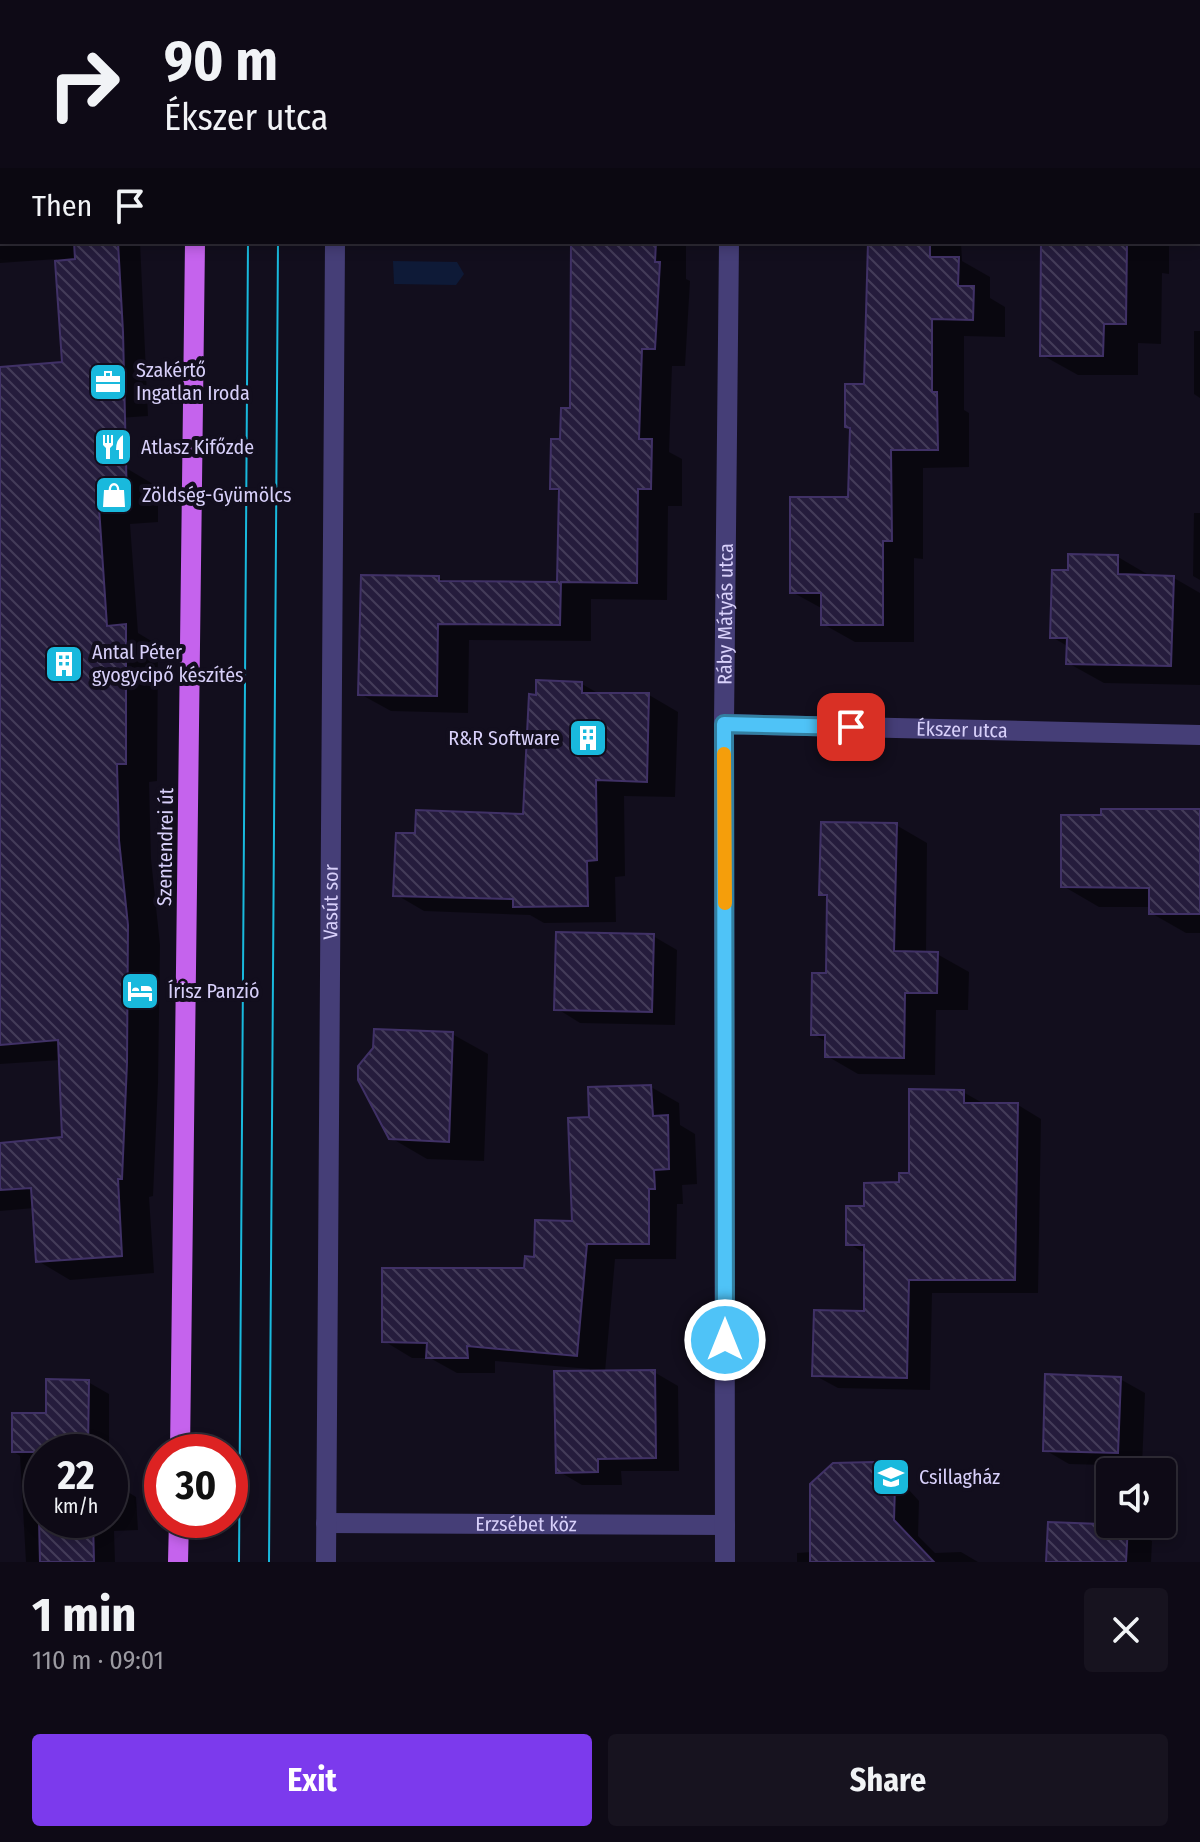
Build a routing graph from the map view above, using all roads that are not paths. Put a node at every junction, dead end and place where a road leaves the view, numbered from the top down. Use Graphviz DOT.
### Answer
graph roads {
  1 [pos="195,244"];
  2 [pos="335,244"];
  3 [pos="729,244"];
  4 [pos="724,724"];
  5 [pos="1200,735"];
  6 [pos="180,1434"];
  7 [pos="326,1523"];
  8 [pos="725,1525"];
  9 [pos="179,1538"];
  10 [pos="178,1562"];
  11 [pos="326,1562"];
  12 [pos="725,1562"];
  1 -- 6 [label="main road, Szentendrei út"];
  2 -- 7 [label="street, Vasút sor"];
  3 -- 4 [label="street, Ráby Mátyás utca"];
  4 -- 5 [label="street, Ékszer utca"];
  4 -- 8 [label="street, Ráby Mátyás utca"];
  7 -- 8 [label="street, Erzsébet köz"];
  7 -- 11 [label="street, Vasút sor"];
  8 -- 12 [label="street, Ráby Mátyás utca"];
  9 -- 10 [label="main road"];
}
